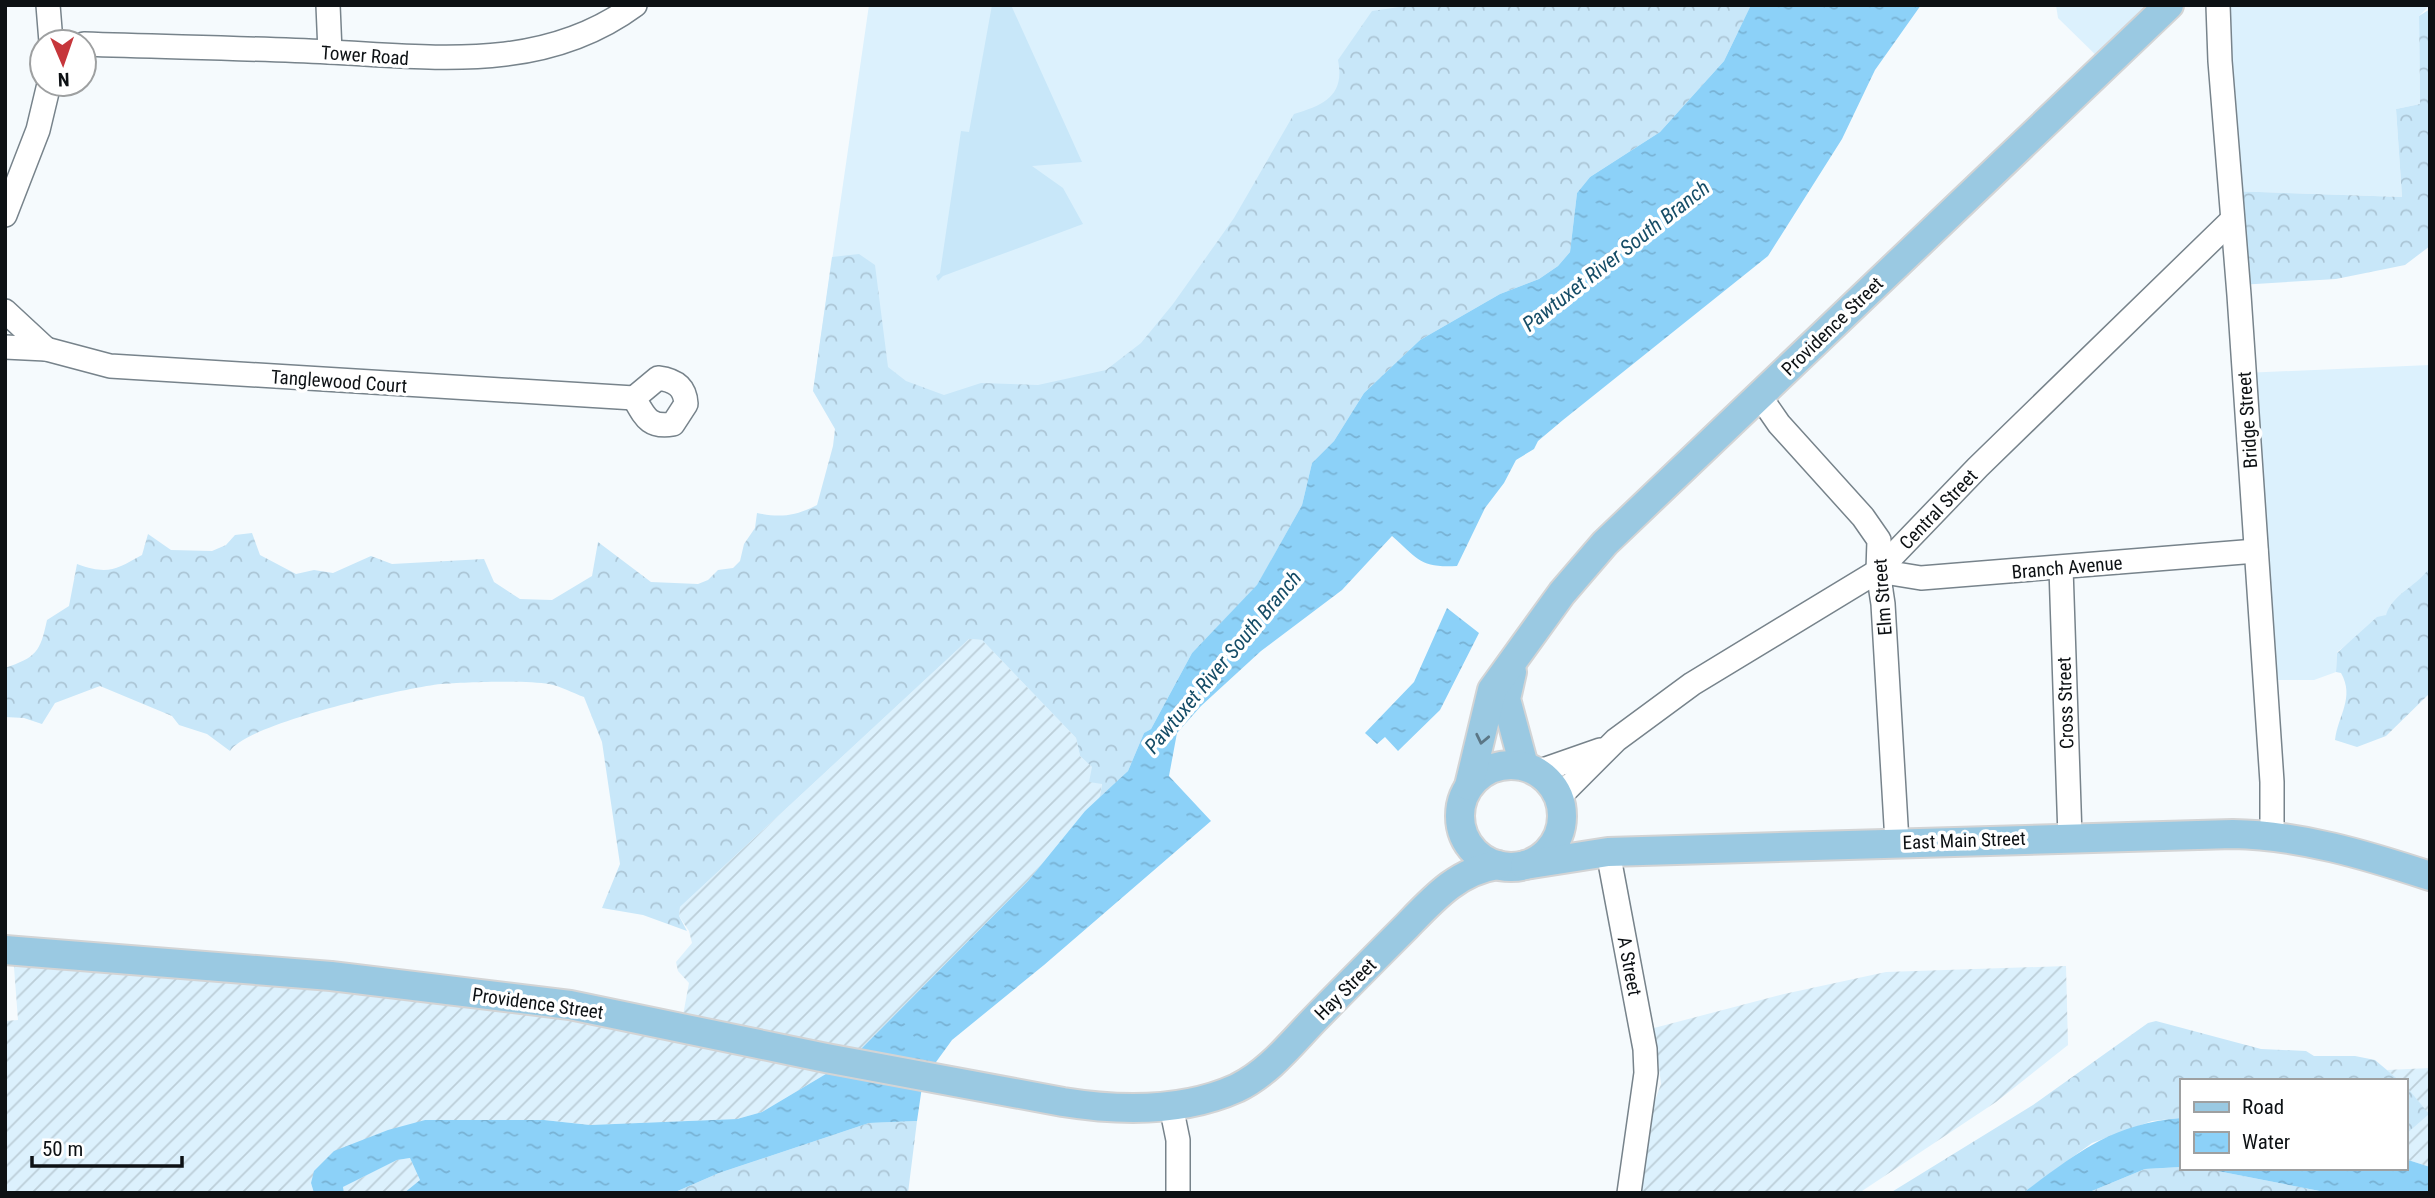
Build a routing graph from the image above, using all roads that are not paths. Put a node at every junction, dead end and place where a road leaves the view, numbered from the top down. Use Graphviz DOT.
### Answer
graph roads {
  1 [pos="48,5"];
  2 [pos="328,5"];
  3 [pos="635,5"];
  4 [pos="2169,5"];
  5 [pos="2218,5"];
  6 [pos="50,28"];
  7 [pos="98,44"];
  8 [pos="330,52"];
  9 [pos="46,98"];
  10 [pos="5,215"];
  11 [pos="2231,221"];
  12 [pos="5,311"];
  13 [pos="5,347"];
  14 [pos="46,349"];
  15 [pos="1759,395"];
  16 [pos="634,398"];
  17 [pos="2256,551"];
  18 [pos="2061,568"];
  19 [pos="1878,570"];
  20 [pos="1513,662"];
  21 [pos="1606,748"];
  22 [pos="1530,769"];
  23 [pos="1469,786"];
  24 [pos="1561,804"];
  25 [pos="1461,826"];
  26 [pos="2272,835"];
  27 [pos="2070,837"];
  28 [pos="1897,842"];
  29 [pos="1608,852"];
  30 [pos="1511,865"];
  31 [pos="2430,876"];
  32 [pos="1448,884"];
  33 [pos="5,950"];
  34 [pos="1238,1087"];
  35 [pos="1171,1106"];
  36 [pos="1178,1193"];
  37 [pos="1629,1193"];
  1 -- 6 [label="street"];
  2 -- 8 [label="street"];
  3 -- 8 [label="street, Tower Road"];
  4 -- 15 [label="main road, Providence Street"];
  5 -- 11 [label="street, Bridge Street"];
  7 -- 8 [label="street, Tower Road"];
  9 -- 10 [label="street"];
  11 -- 17 [label="street, Bridge Street"];
  11 -- 19 [label="street, Central Street"];
  12 -- 14 [label="street, Tanglewood Court"];
  13 -- 14 [label="street, Tanglewood Court"];
  14 -- 16 [label="street, Tanglewood Court"];
  15 -- 19 [label="street, Elm Street"];
  15 -- 20 [label="main road, Providence Street"];
  17 -- 18 [label="street, Branch Avenue"];
  17 -- 26 [label="street, Bridge Street"];
  18 -- 19 [label="street, Branch Avenue"];
  18 -- 27 [label="street, Cross Street"];
  19 -- 21 [label="street, Central Street"];
  19 -- 28 [label="street, Elm Street"];
  20 -- 22 [label="main road, Providence Street"];
  20 -- 23 [label="main road, Providence Street, one-way"];
  21 -- 22 [label="street"];
  21 -- 24 [label="street"];
  22 -- 23 [label="main road"];
  22 -- 24 [label="main road"];
  23 -- 25 [label="main road"];
  24 -- 29 [label="main road"];
  24 -- 30 [label="main road"];
  25 -- 30 [label="main road"];
  25 -- 32 [label="main road"];
  26 -- 27 [label="main road, East Main Street"];
  26 -- 31 [label="main road, East Main Street"];
  27 -- 28 [label="main road, East Main Street"];
  28 -- 29 [label="main road, East Main Street"];
  29 -- 30 [label="main road, East Main Street"];
  29 -- 37 [label="street, A Street"];
  30 -- 32 [label="main road, Hay Street"];
  32 -- 34 [label="main road, Hay Street"];
  33 -- 35 [label="main road, Providence Street"];
  34 -- 35 [label="main road, Providence Street"];
  35 -- 36 [label="street"];
}
